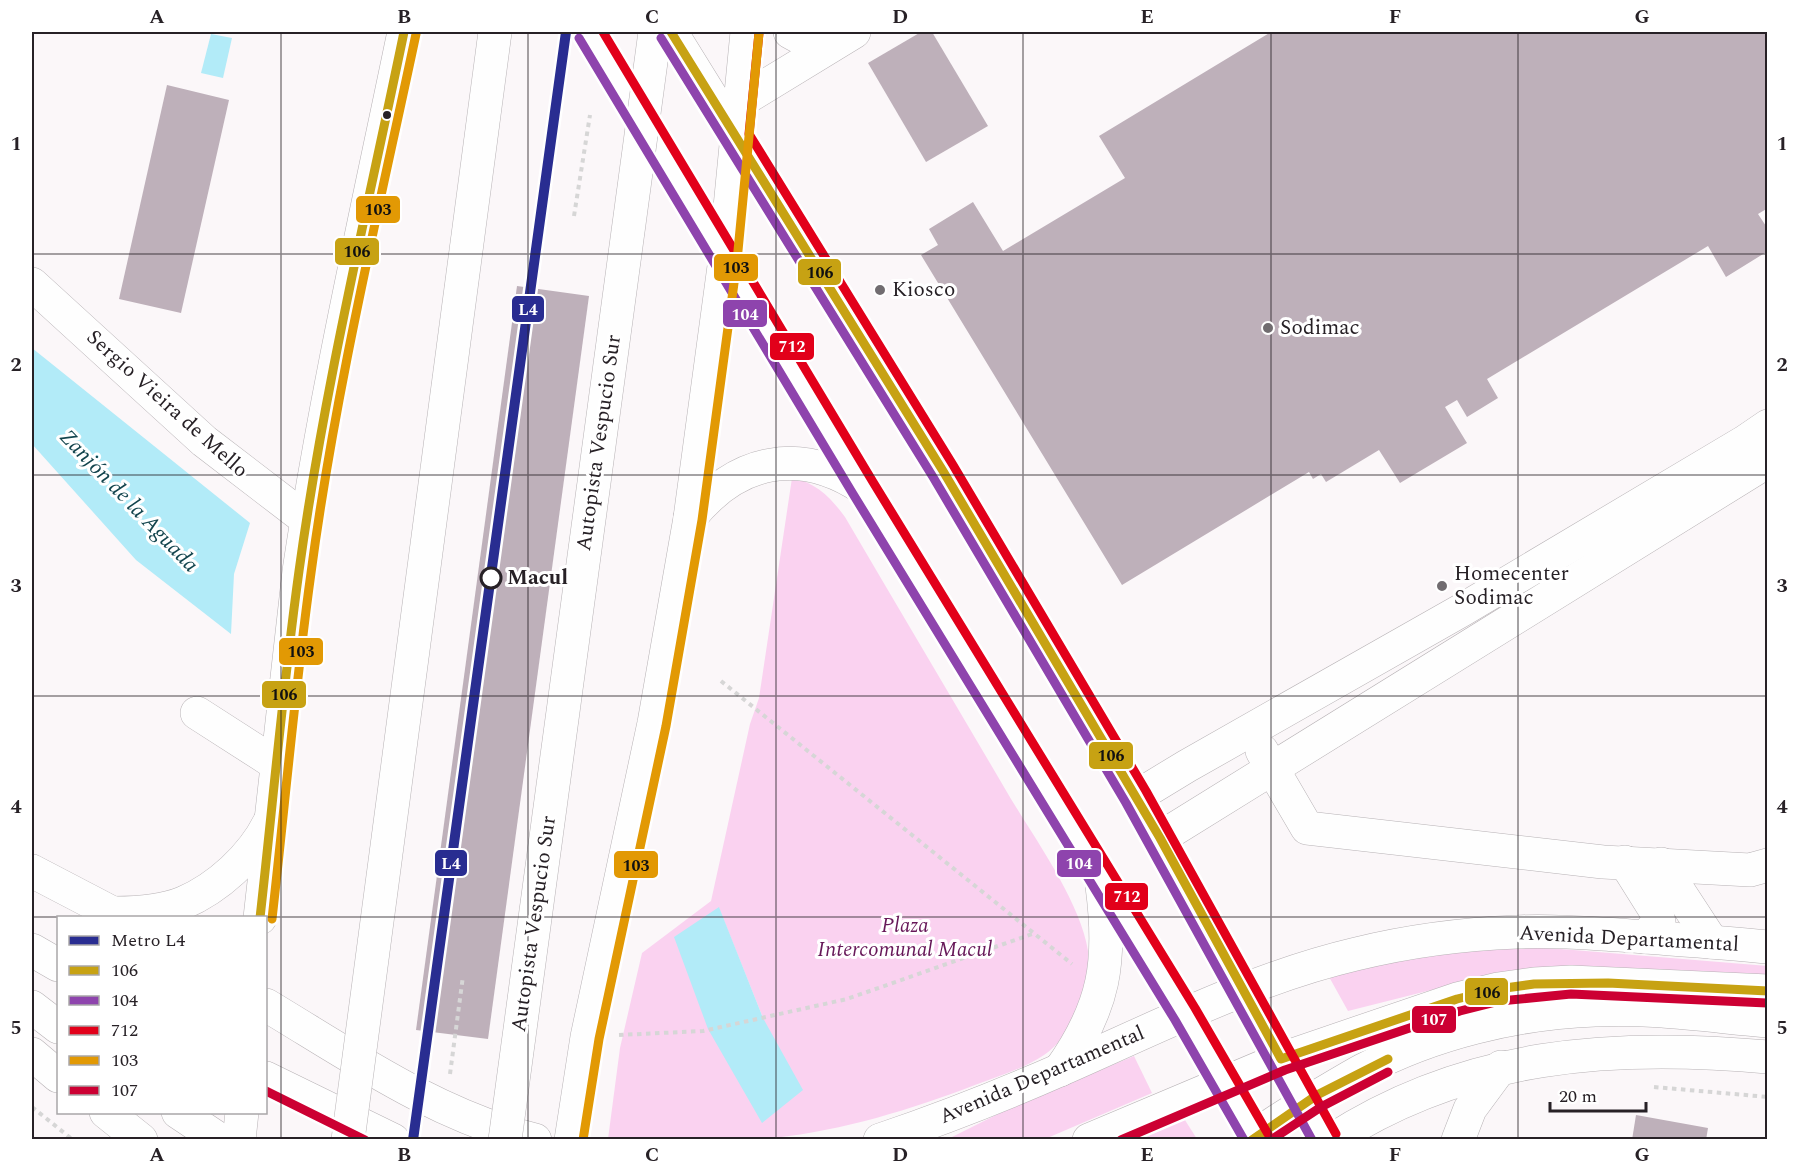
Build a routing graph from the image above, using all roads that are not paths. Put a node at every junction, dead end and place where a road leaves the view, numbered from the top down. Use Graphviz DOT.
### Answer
graph roads {
  1 [pos="404,32"];
  2 [pos="495,32"];
  3 [pos="589,32"];
  4 [pos="655,32"];
  5 [pos="671,32"];
  6 [pos="747,32"];
  7 [pos="790,32"];
  8 [pos="854,32"];
  9 [pos="824,50"];
  10 [pos="741,101"];
  11 [pos="737,137"];
  12 [pos="725,259"];
  13 [pos="32,284"];
  14 [pos="1762,447"];
  15 [pos="863,488"];
  16 [pos="690,518"];
  17 [pos="307,520"];
  18 [pos="197,713"];
  19 [pos="1250,730"];
  20 [pos="278,765"];
  21 [pos="1272,769"];
  22 [pos="1136,797"];
  23 [pos="272,819"];
  24 [pos="1160,838"];
  25 [pos="1625,862"];
  26 [pos="1661,864"];
  27 [pos="1767,865"];
  28 [pos="32,871"];
  29 [pos="1100,875"];
  30 [pos="118,915"];
  31 [pos="260,916"];
  32 [pos="1646,937"];
  33 [pos="1712,942"];
  34 [pos="1767,947"];
  35 [pos="32,950"];
  36 [pos="57,964"];
  37 [pos="1242,991"];
  38 [pos="1767,991"];
  39 [pos="267,1006"];
  40 [pos="32,1007"];
  41 [pos="1185,1014"];
  42 [pos="1767,1020"];
  43 [pos="57,1026"];
  44 [pos="32,1054"];
  45 [pos="1767,1057"];
  46 [pos="1281,1059"];
  47 [pos="1501,1067"];
  48 [pos="1060,1070"];
  49 [pos="57,1075"];
  50 [pos="267,1078"];
  51 [pos="1224,1083"];
  52 [pos="1306,1103"];
  53 [pos="107,1114"];
  54 [pos="180,1114"];
  55 [pos="242,1114"];
  56 [pos="1255,1138"];
  57 [pos="141,1140"];
  58 [pos="220,1140"];
  59 [pos="239,1140"];
  60 [pos="348,1140"];
  61 [pos="393,1140"];
  62 [pos="505,1140"];
  63 [pos="535,1140"];
  64 [pos="571,1140"];
  65 [pos="880,1140"];
  66 [pos="1089,1140"];
  67 [pos="1326,1140"];
  68 [pos="1332,1140"];
  69 [pos="1458,1140"];
  1 -- 17 [label="main road"];
  2 -- 60 [label="main road, bridge"];
  3 -- 12 [label="main road"];
  4 -- 62 [label="main road, Autopista Vespucio Sur, bridge"];
  5 -- 11 [label="main road"];
  6 -- 10 [label="main road"];
  7 -- 9 [label="main road"];
  8 -- 9 [label="main road"];
  9 -- 10 [label="main road"];
  10 -- 11 [label="main road"];
  11 -- 12 [label="main road"];
  11 -- 22 [label="main road"];
  12 -- 15 [label="main road"];
  12 -- 16 [label="main road"];
  13 -- 17 [label="main road, Sergio Vieira de Mello"];
  14 -- 19 [label="main road"];
  14 -- 21 [label="main road"];
  15 -- 16 [label="main road"];
  15 -- 29 [label="main road"];
  16 -- 64 [label="main road"];
  17 -- 20 [label="main road"];
  18 -- 20 [label="main road"];
  19 -- 21 [label="main road"];
  19 -- 22 [label="main road"];
  20 -- 23 [label="main road"];
  21 -- 24 [label="main road"];
  21 -- 25 [label="main road"];
  22 -- 24 [label="main road"];
  23 -- 30 [label="main road"];
  23 -- 31 [label="main road"];
  24 -- 37 [label="main road"];
  25 -- 26 [label="main road"];
  25 -- 32 [label="main road"];
  26 -- 27 [label="main road"];
  26 -- 33 [label="main road"];
  28 -- 30 [label="main road"];
  29 -- 41 [label="main road"];
  29 -- 48 [label="main road"];
  32 -- 33 [label="main road, Avenida Departamental"];
  32 -- 37 [label="main road, Avenida Departamental"];
  33 -- 34 [label="main road, Avenida Departamental"];
  35 -- 36 [label="main road"];
  37 -- 41 [label="main road, Avenida Departamental"];
  37 -- 46 [label="main road"];
  38 -- 46 [label="main road"];
  39 -- 63 [label="main road"];
  40 -- 43 [label="main road"];
  41 -- 48 [label="main road, Avenida Departamental"];
  41 -- 51 [label="main road"];
  42 -- 52 [label="main road"];
  44 -- 49 [label="main road"];
  45 -- 47 [label="main road"];
  46 -- 51 [label="main road"];
  46 -- 52 [label="main road"];
  47 -- 68 [label="main road"];
  47 -- 69 [label="main road"];
  48 -- 65 [label="main road, Avenida Departamental"];
  50 -- 61 [label="main road"];
  51 -- 56 [label="main road"];
  51 -- 66 [label="main road"];
  52 -- 56 [label="main road"];
  52 -- 67 [label="main road"];
  53 -- 57 [label="main road"];
  54 -- 58 [label="main road"];
  55 -- 59 [label="main road"];
}
